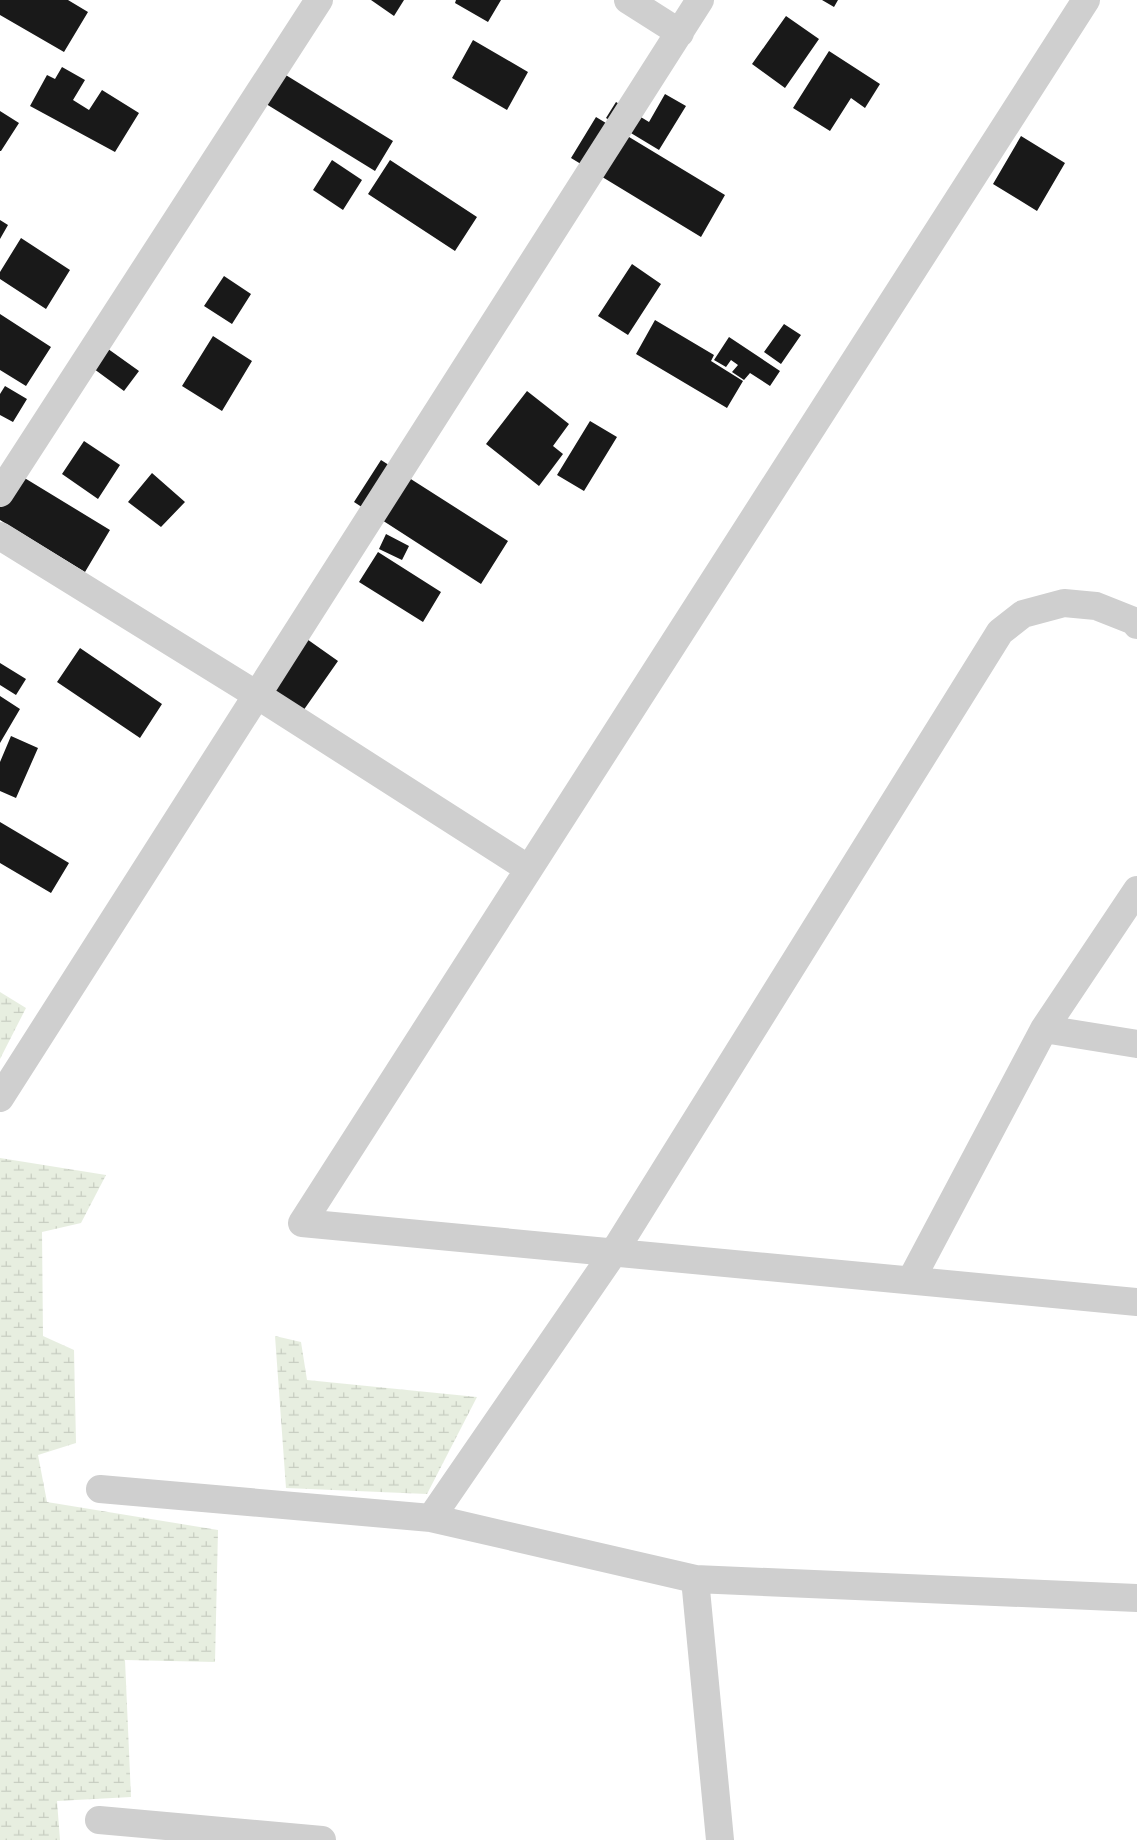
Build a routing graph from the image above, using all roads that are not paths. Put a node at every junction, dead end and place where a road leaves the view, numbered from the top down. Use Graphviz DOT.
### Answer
graph roads {
  1 [pos="319,0"];
  2 [pos="628,0"];
  3 [pos="700,0"];
  4 [pos="1086,0"];
  5 [pos="680,33"];
  6 [pos="0,494"];
  7 [pos="0,536"];
  8 [pos="1137,625"];
  9 [pos="257,695"];
  10 [pos="529,869"];
  11 [pos="1137,890"];
  12 [pos="1044,1029"];
  13 [pos="1137,1044"];
  14 [pos="0,1098"];
  15 [pos="614,1252"];
  16 [pos="910,1280"];
  17 [pos="1137,1302"];
  18 [pos="100,1489"];
  19 [pos="431,1518"];
  20 [pos="695,1579"];
  21 [pos="1137,1598"];
  22 [pos="99,1820"];
  23 [pos="322,1840"];
  24 [pos="720,1840"];
  1 -- 6 [label="street"];
  2 -- 5 [label="street"];
  3 -- 5 [label="street"];
  4 -- 10 [label="street"];
  5 -- 9 [label="street"];
  7 -- 9 [label="street"];
  8 -- 15 [label="street"];
  9 -- 10 [label="street"];
  9 -- 14 [label="street"];
  10 -- 15 [label="street"];
  11 -- 12 [label="street"];
  12 -- 13 [label="street"];
  12 -- 16 [label="street"];
  15 -- 16 [label="street"];
  15 -- 19 [label="street"];
  16 -- 17 [label="street"];
  18 -- 19 [label="street"];
  19 -- 20 [label="street"];
  20 -- 21 [label="street"];
  20 -- 24 [label="street"];
  22 -- 23 [label="street"];
}
